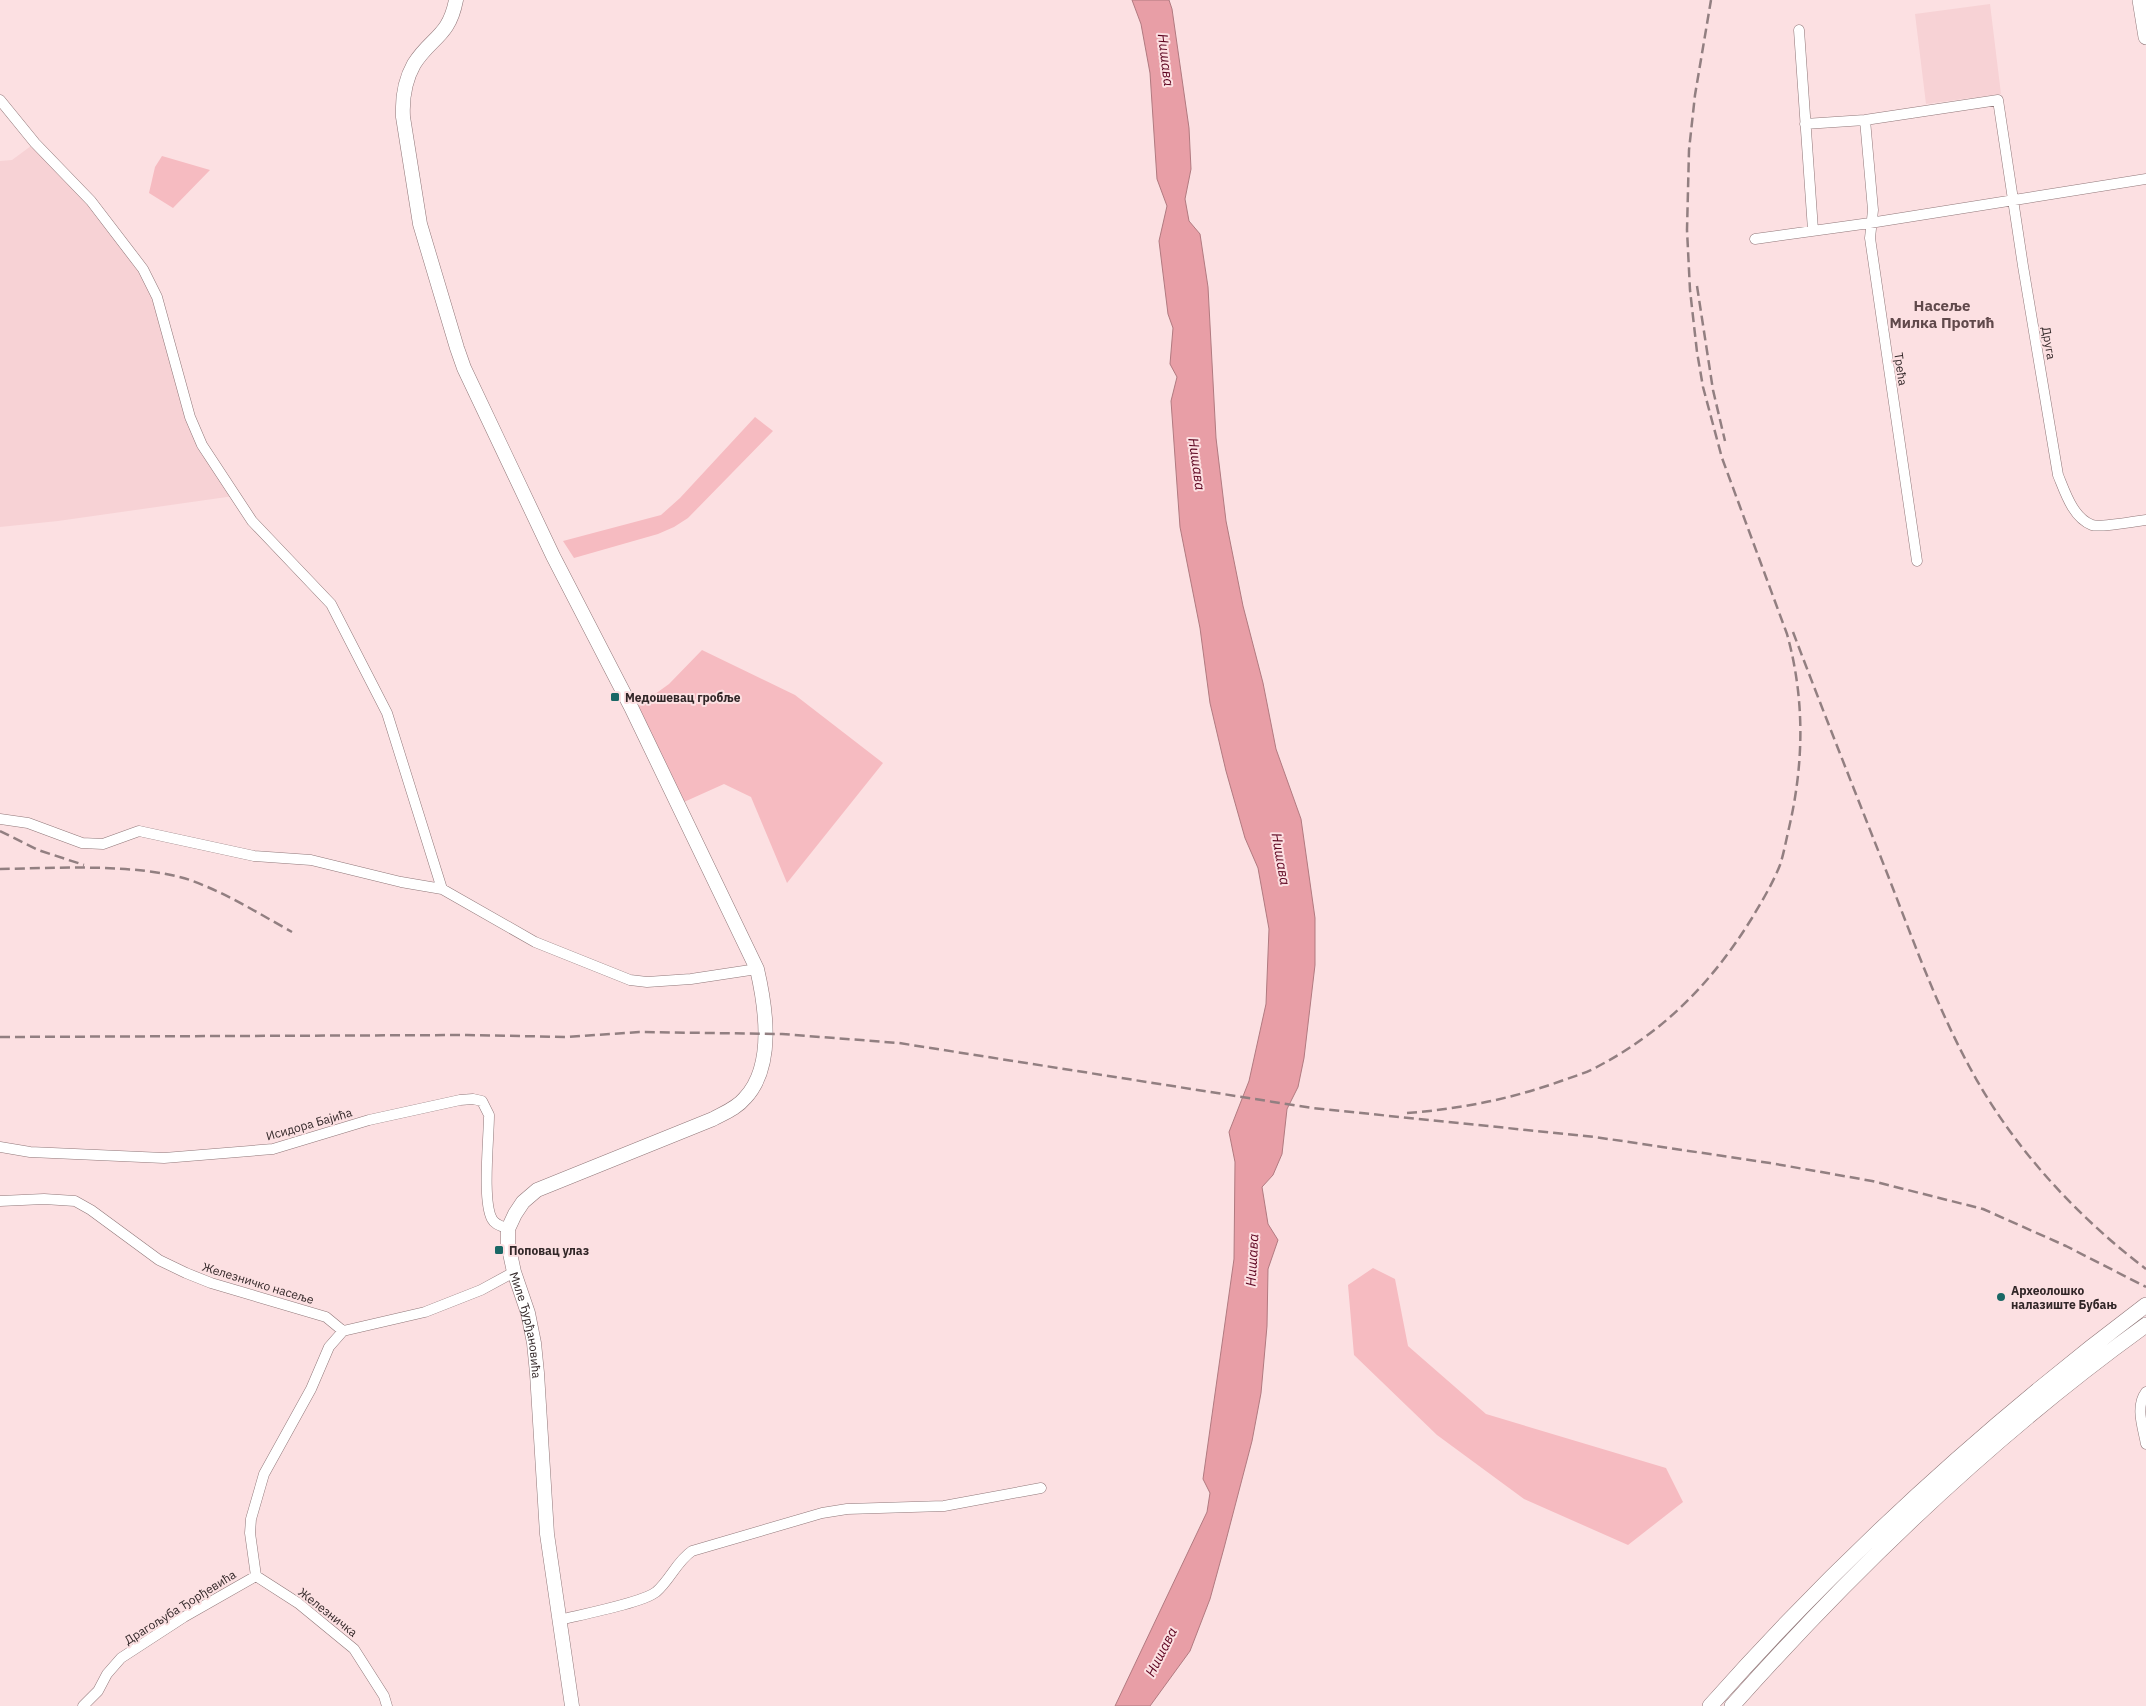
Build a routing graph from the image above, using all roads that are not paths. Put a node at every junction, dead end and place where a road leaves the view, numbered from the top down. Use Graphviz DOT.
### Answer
graph roads {
  1 [pos="456,0"];
  2 [pos="2140,0"];
  3 [pos="1799,30"];
  4 [pos="2146,37"];
  5 [pos="0,100"];
  6 [pos="1865,120"];
  7 [pos="1805,124"];
  8 [pos="2146,179"];
  9 [pos="2013,201"];
  10 [pos="1870,223"];
  11 [pos="1813,230"];
  12 [pos="1755,238"];
  13 [pos="2146,520"];
  14 [pos="1917,561"];
  15 [pos="0,819"];
  16 [pos="442,889"];
  17 [pos="756,969"];
  18 [pos="0,1148"];
  19 [pos="0,1202"];
  20 [pos="508,1229"];
  21 [pos="514,1272"];
  22 [pos="2146,1305"];
  23 [pos="2144,1328"];
  24 [pos="343,1331"];
  25 [pos="2146,1392"];
  26 [pos="2146,1444"];
  27 [pos="1041,1488"];
  28 [pos="256,1576"];
  29 [pos="559,1620"];
  30 [pos="83,1706"];
  31 [pos="387,1706"];
  32 [pos="572,1706"];
  33 [pos="1710,1706"];
  34 [pos="1732,1706"];
  1 -- 17 [label="street"];
  2 -- 4 [label="main road"];
  3 -- 7 [label="street"];
  5 -- 16 [label="street"];
  6 -- 7 [label="street"];
  6 -- 9 [label="street, Друга"];
  6 -- 10 [label="street, Трећа"];
  7 -- 11 [label="street"];
  8 -- 9 [label="street"];
  9 -- 10 [label="street"];
  9 -- 13 [label="street, Друга"];
  10 -- 11 [label="street"];
  10 -- 14 [label="street, Трећа"];
  11 -- 12 [label="street"];
  15 -- 16 [label="street"];
  16 -- 17 [label="street"];
  17 -- 20 [label="street"];
  18 -- 20 [label="street, Исидора Бајића"];
  19 -- 24 [label="street, Железничко насеље"];
  20 -- 21 [label="street, Миле Ђурђановића"];
  21 -- 24 [label="street"];
  21 -- 29 [label="street, Миле Ђурђановића"];
  22 -- 33 [label="main road"];
  23 -- 34 [label="main road"];
  24 -- 28 [label="street, Драгољуба Ђорђевића"];
  25 -- 26 [label="street"];
  27 -- 29 [label="street"];
  28 -- 30 [label="street, Драгољуба Ђорђевића"];
  28 -- 31 [label="street, Железничка"];
  29 -- 32 [label="street, Миле Ђурђановића"];
}
